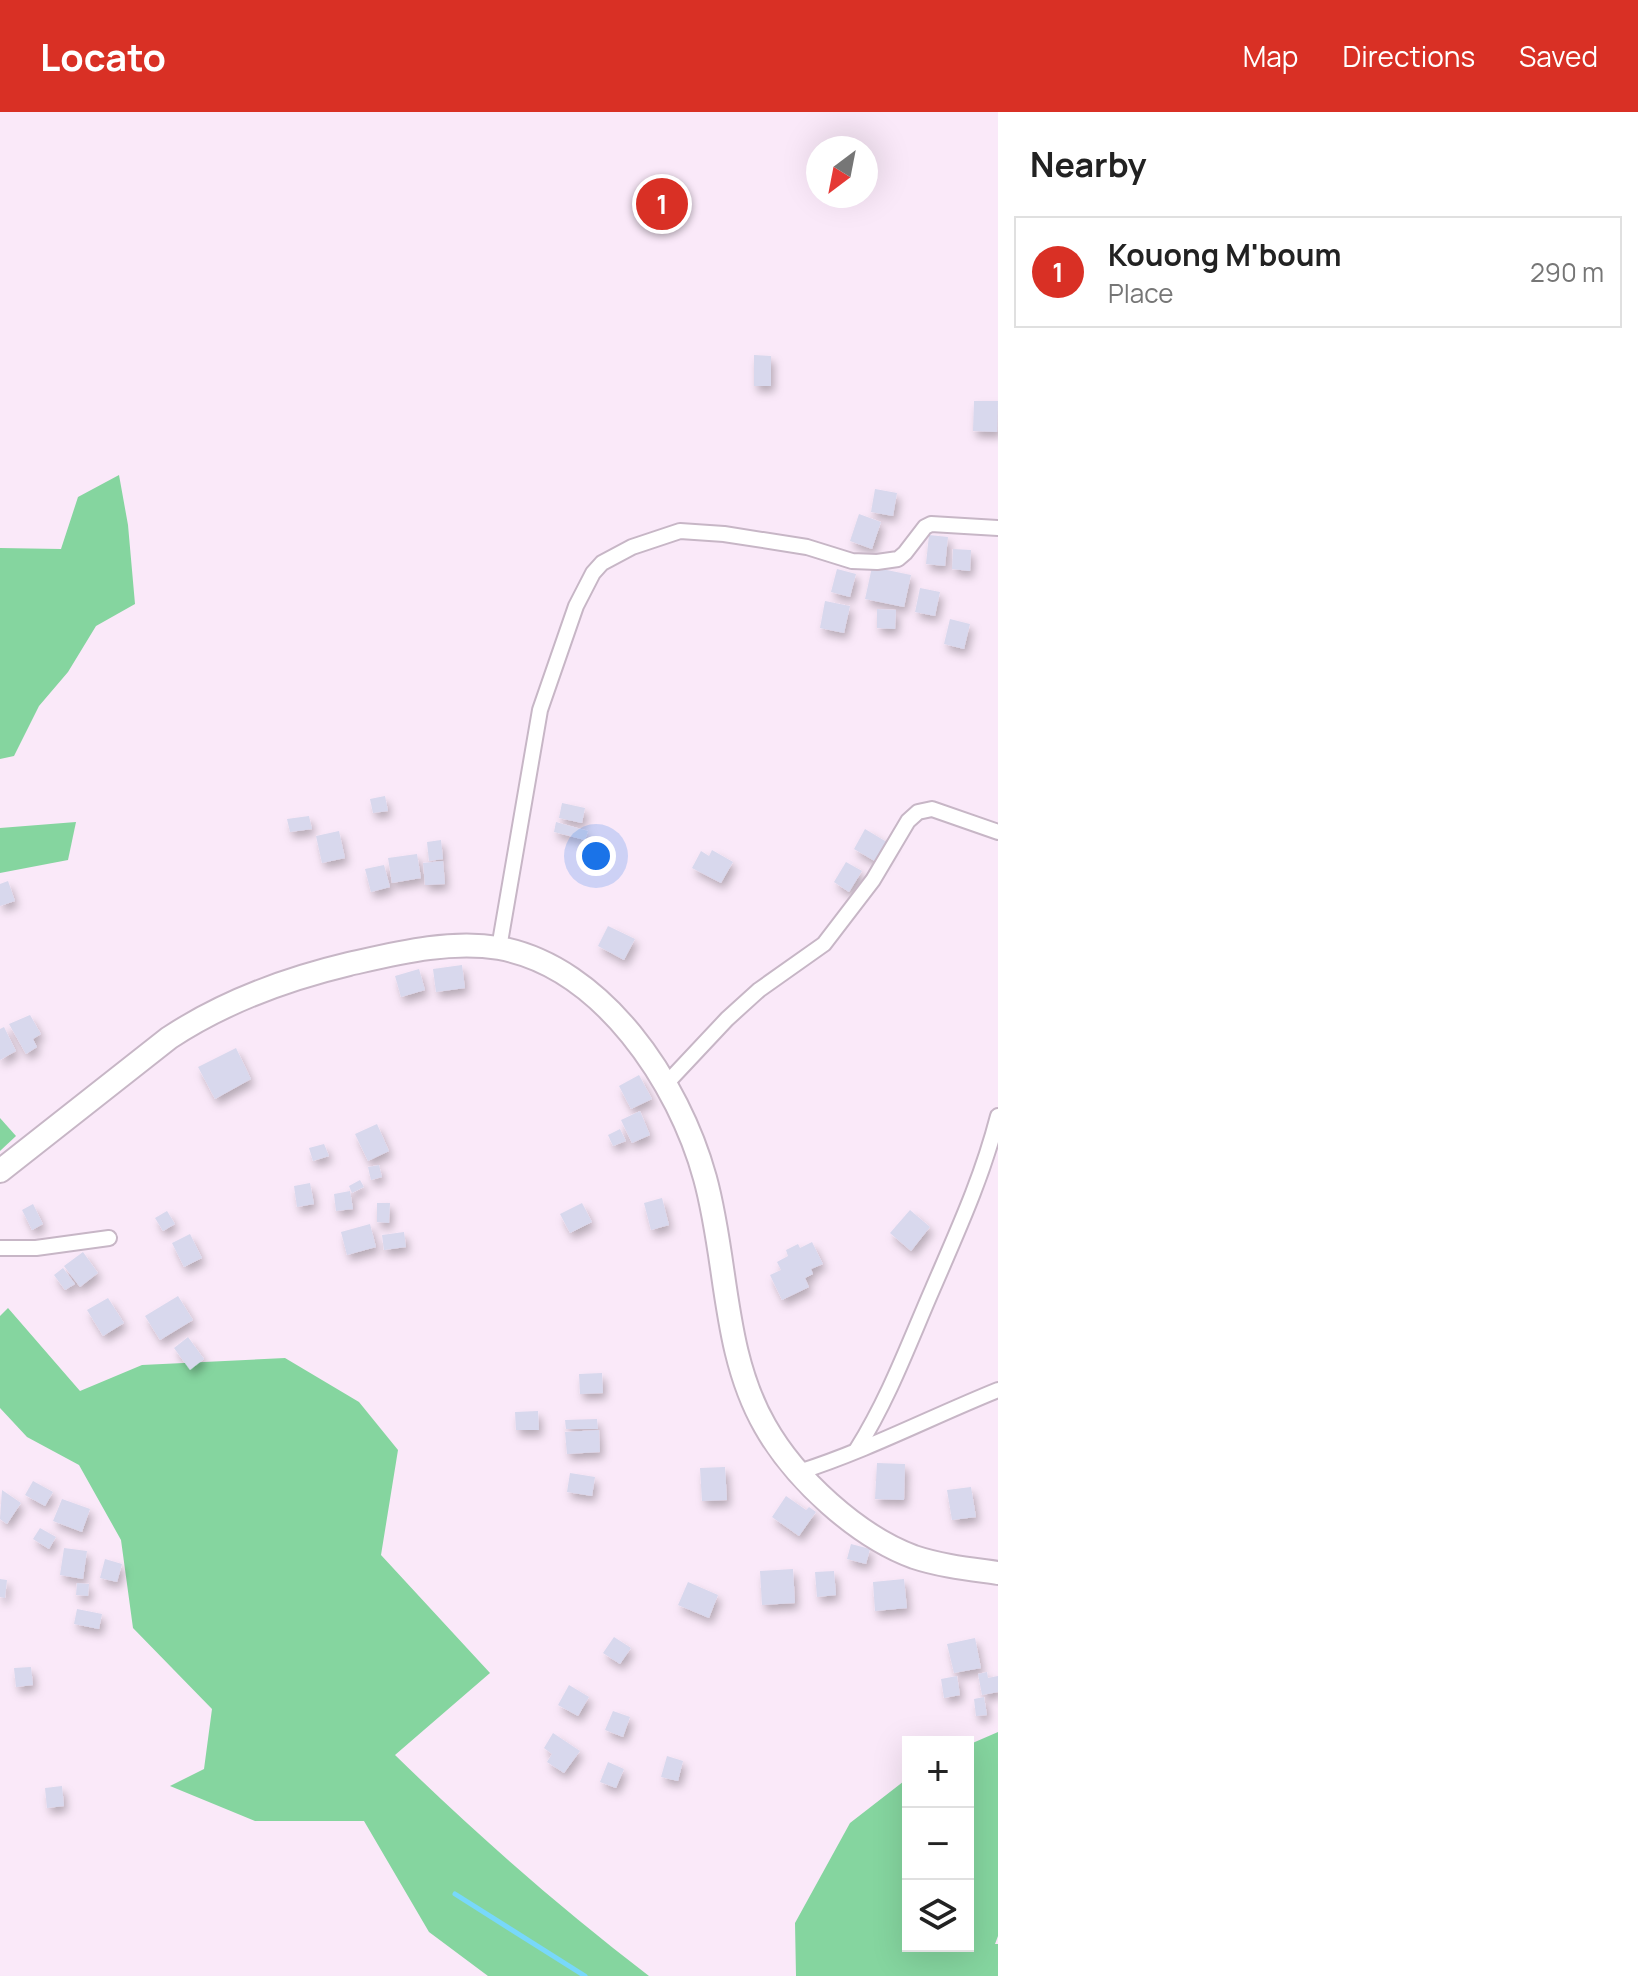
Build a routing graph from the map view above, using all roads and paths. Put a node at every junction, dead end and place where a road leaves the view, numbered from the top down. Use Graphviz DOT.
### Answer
graph roads {
  1 [pos="998,528"];
  2 [pos="998,832"];
  3 [pos="499,948"];
  4 [pos="665,1085"];
  5 [pos="998,1116"];
  6 [pos="0,1171"];
  7 [pos="109,1238"];
  8 [pos="0,1248"];
  9 [pos="998,1390"];
  10 [pos="857,1449"];
  11 [pos="799,1472"];
  12 [pos="998,1573"];
  1 -- 3 [label="street"];
  2 -- 4 [label="street"];
  3 -- 4 [label="street"];
  3 -- 6 [label="street"];
  4 -- 11 [label="street"];
  5 -- 10 [label="street"];
  7 -- 8 [label="street"];
  9 -- 10 [label="street"];
  10 -- 11 [label="street"];
  11 -- 12 [label="street"];
}
